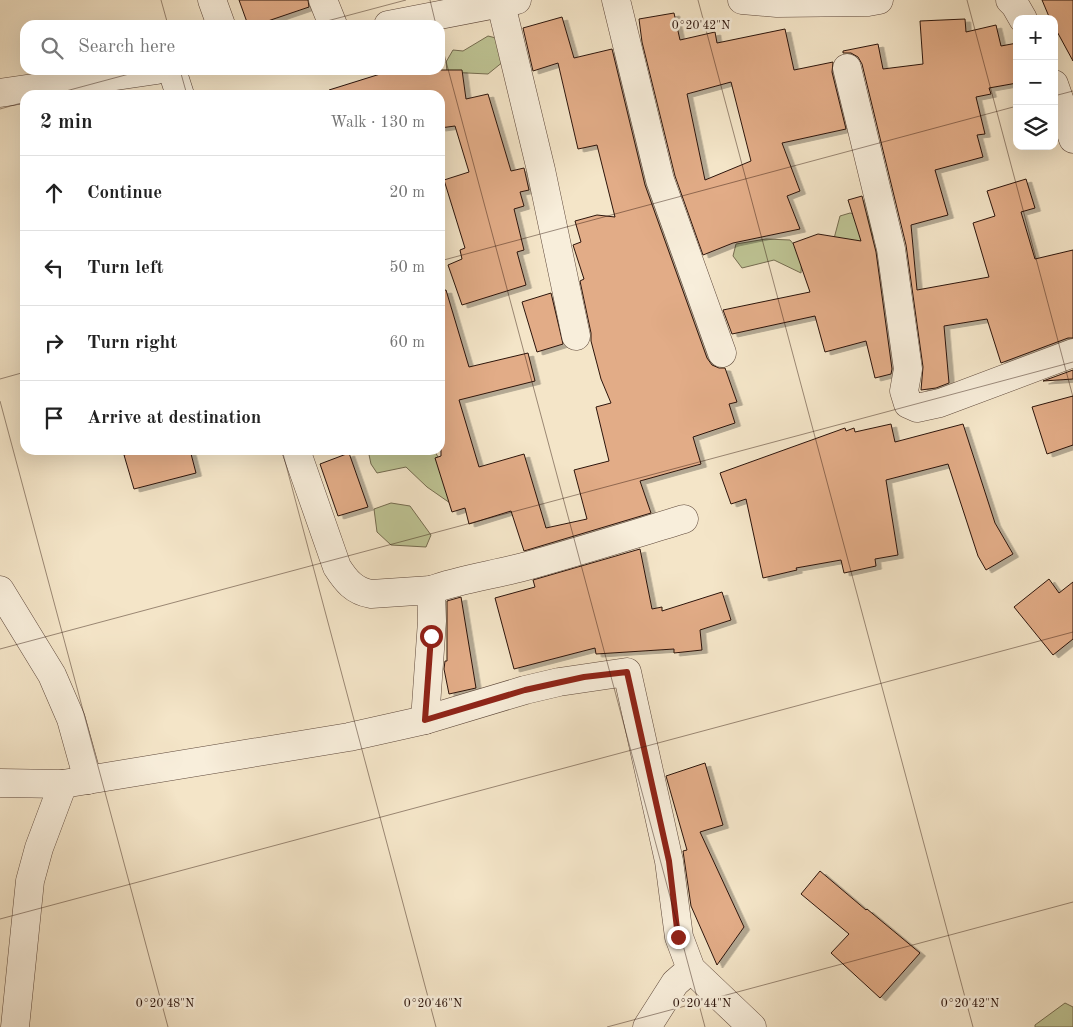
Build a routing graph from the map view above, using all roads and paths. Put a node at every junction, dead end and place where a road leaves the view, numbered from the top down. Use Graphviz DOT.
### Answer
graph roads {
  1 [pos="212,0"];
  2 [pos="323,0"];
  3 [pos="616,0"];
  4 [pos="742,0"];
  5 [pos="879,0"];
  6 [pos="1010,0"];
  7 [pos="508,2"];
  8 [pos="1021,15"];
  9 [pos="219,20"];
  10 [pos="331,20"];
  11 [pos="414,20"];
  12 [pos="847,68"];
  13 [pos="123,75"];
  14 [pos="174,75"];
  15 [pos="20,90"];
  16 [pos="20,90"];
  17 [pos="178,90"];
  18 [pos="0,93"];
  19 [pos="1058,94"];
  20 [pos="1072,130"];
  21 [pos="576,336"];
  22 [pos="722,353"];
  23 [pos="1073,353"];
  24 [pos="298,455"];
  25 [pos="684,518"];
  26 [pos="0,590"];
  27 [pos="431,590"];
  28 [pos="425,720"];
  29 [pos="75,782"];
  30 [pos="0,783"];
  31 [pos="691,969"];
  32 [pos="15,1027"];
  33 [pos="647,1027"];
  34 [pos="752,1027"];
  1 -- 9 [label="street"];
  2 -- 10 [label="street"];
  3 -- 22 [label="street"];
  4 -- 5 [label="street"];
  6 -- 8 [label="street"];
  7 -- 11 [label="street"];
  7 -- 21 [label="street"];
  12 -- 23 [label="street"];
  13 -- 15 [label="street"];
  14 -- 17 [label="street"];
  16 -- 18 [label="street"];
  19 -- 20 [label="street"];
  24 -- 27 [label="street"];
  25 -- 27 [label="street"];
  26 -- 29 [label="street"];
  27 -- 28 [label="street"];
  28 -- 29 [label="street"];
  28 -- 31 [label="street"];
  29 -- 30 [label="street"];
  29 -- 32 [label="street"];
  31 -- 33 [label="street"];
  31 -- 34 [label="street"];
}
